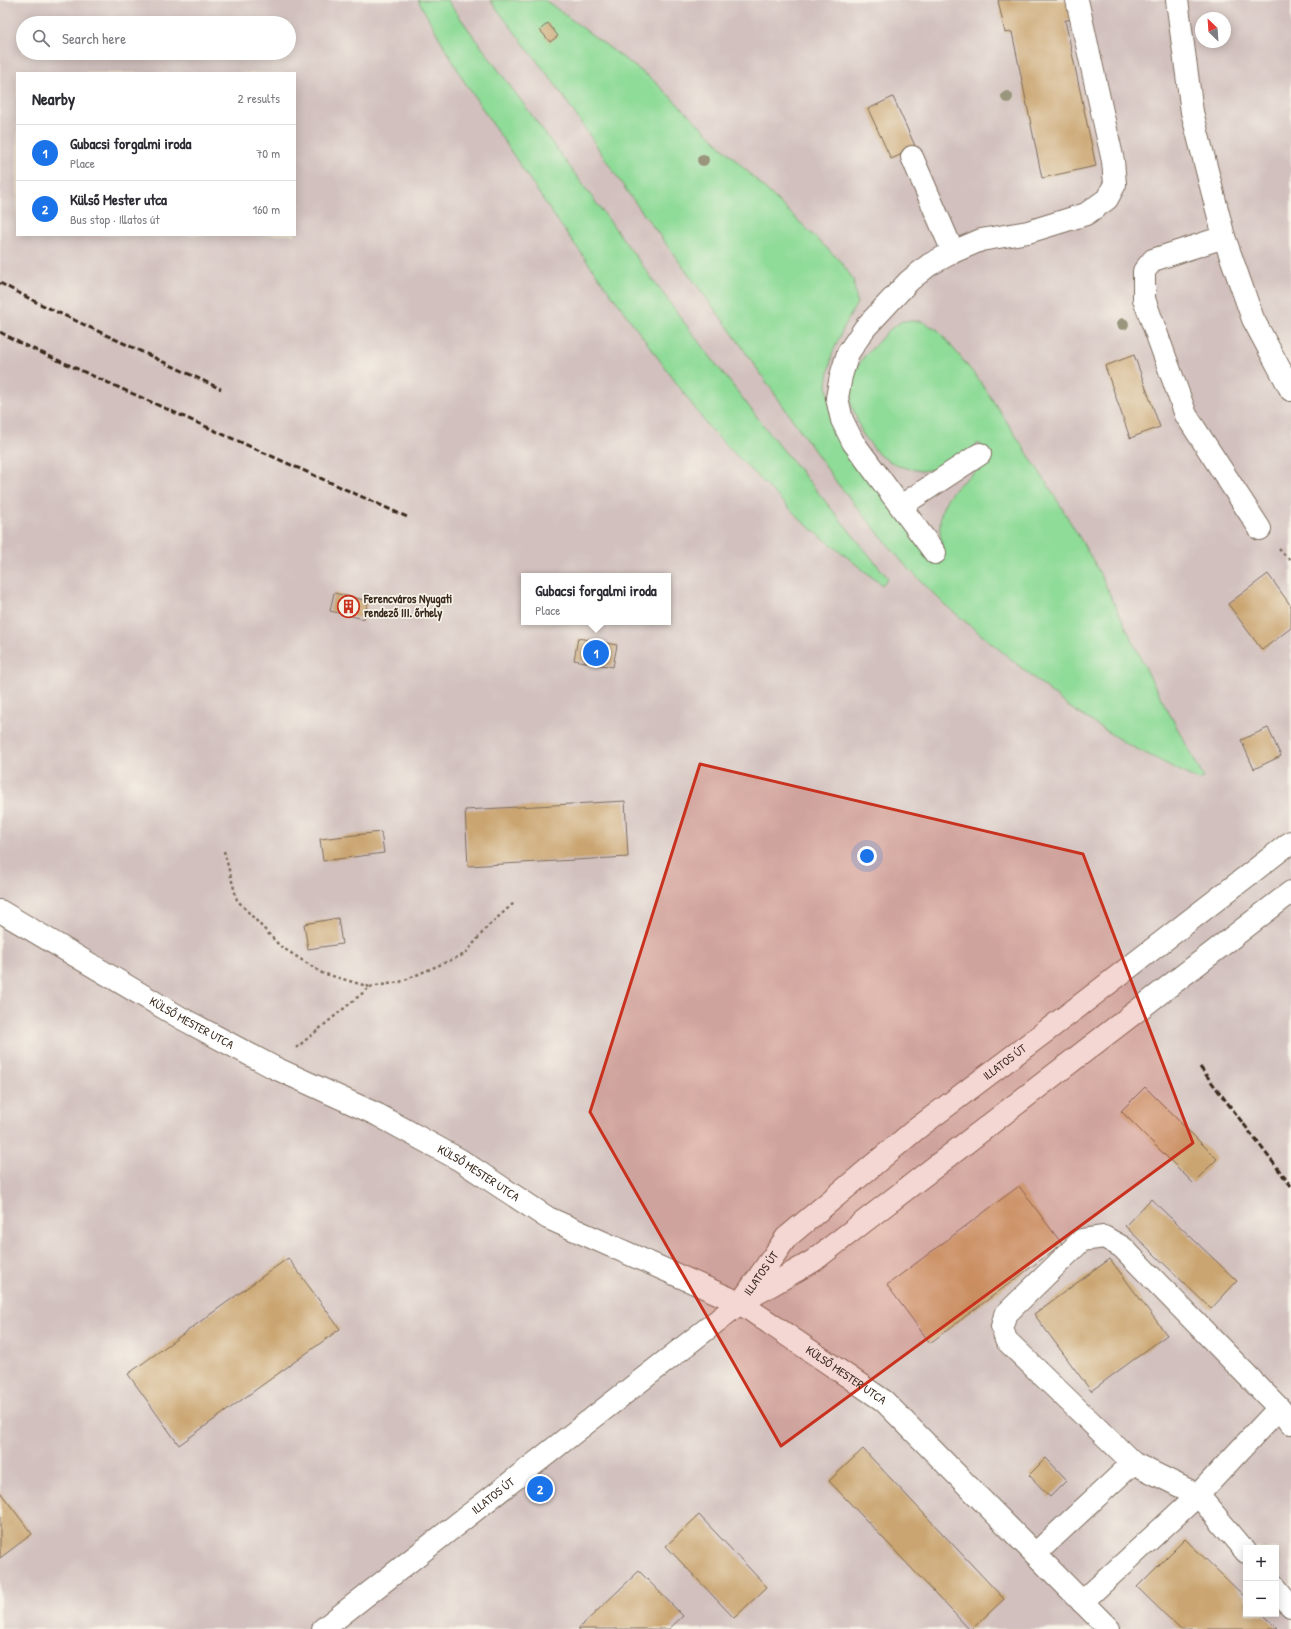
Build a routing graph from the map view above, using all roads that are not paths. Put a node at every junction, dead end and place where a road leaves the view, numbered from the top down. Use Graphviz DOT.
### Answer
graph roads {
  1 [pos="1077,0"];
  2 [pos="1177,0"];
  3 [pos="912,157"];
  4 [pos="1224,237"];
  5 [pos="953,252"];
  6 [pos="1291,390"];
  7 [pos="980,454"];
  8 [pos="901,506"];
  9 [pos="1260,529"];
  10 [pos="935,553"];
  11 [pos="1291,842"];
  12 [pos="1291,892"];
  13 [pos="0,911"];
  14 [pos="740,1303"];
  15 [pos="1285,1416"];
  16 [pos="1133,1463"];
  17 [pos="1198,1495"];
  18 [pos="1243,1548"];
  19 [pos="1035,1554"];
  20 [pos="1279,1592"];
  21 [pos="1082,1602"];
  22 [pos="1291,1606"];
  23 [pos="323,1629"];
  24 [pos="1109,1629"];
  1 -- 5 [label="street"];
  2 -- 4 [label="street"];
  3 -- 5 [label="street"];
  4 -- 6 [label="street"];
  4 -- 9 [label="street"];
  5 -- 8 [label="street"];
  7 -- 8 [label="street"];
  8 -- 10 [label="street"];
  11 -- 14 [label="street, ILLATOS ÚT"];
  12 -- 14 [label="street, ILLATOS ÚT"];
  13 -- 14 [label="street, KÜLSŐ MESTER UTCA"];
  14 -- 19 [label="street, KÜLSŐ MESTER UTCA"];
  14 -- 23 [label="street, ILLATOS ÚT"];
  15 -- 16 [label="street"];
  15 -- 17 [label="street"];
  16 -- 17 [label="street"];
  16 -- 19 [label="street"];
  17 -- 18 [label="street"];
  17 -- 21 [label="street"];
  19 -- 21 [label="street, KÜLSŐ MESTER UTCA"];
  20 -- 22 [label="street"];
  21 -- 24 [label="street, KÜLSŐ MESTER UTCA"];
}
